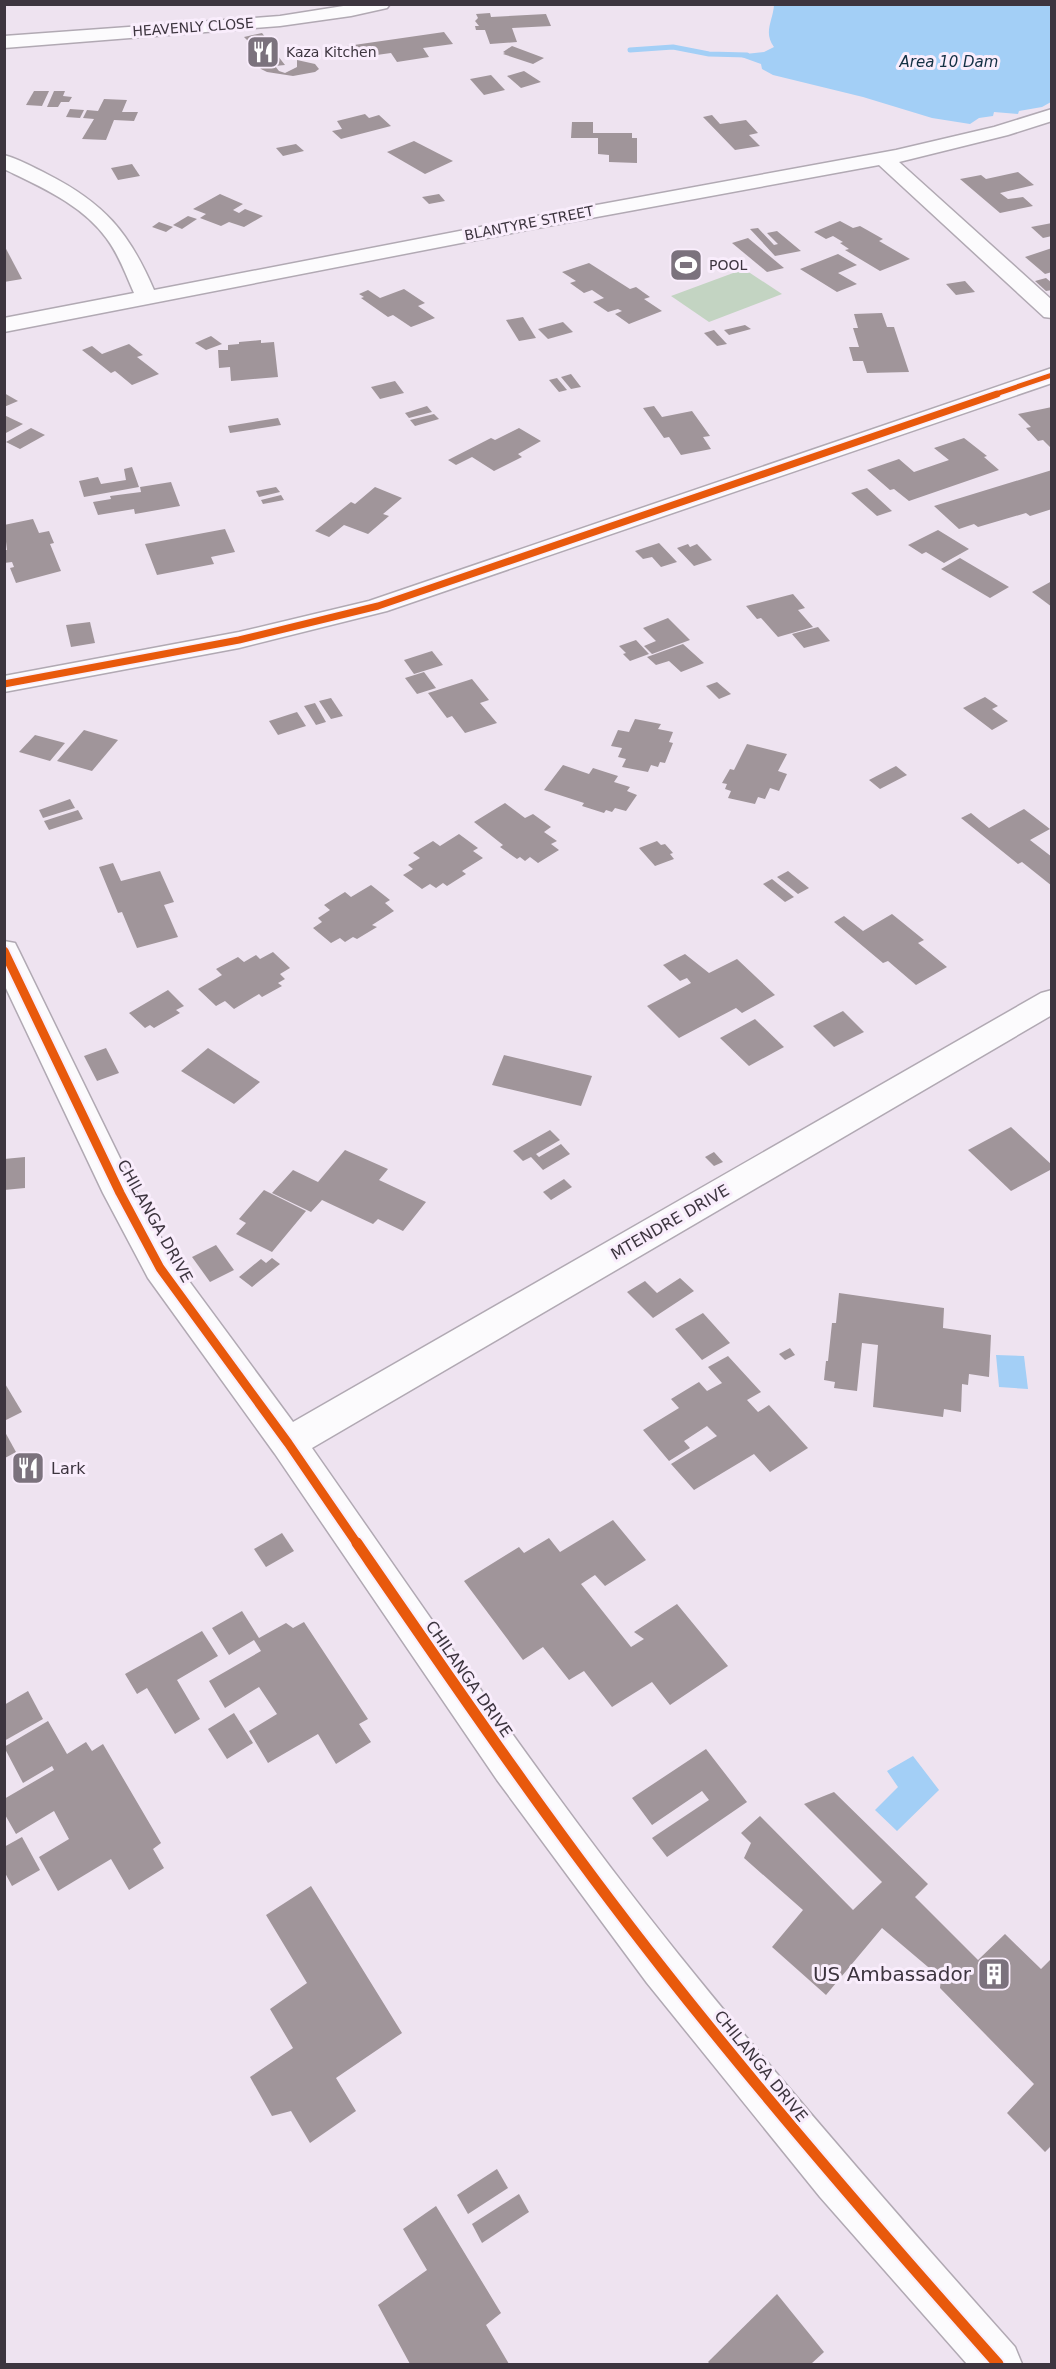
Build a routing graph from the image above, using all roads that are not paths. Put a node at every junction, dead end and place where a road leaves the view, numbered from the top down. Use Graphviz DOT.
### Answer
graph roads {
  1 [pos="381,4"];
  2 [pos="4,42"];
  3 [pos="1052,115"];
  4 [pos="883,158"];
  5 [pos="4,161"];
  6 [pos="147,298"];
  7 [pos="1052,312"];
  8 [pos="4,326"];
  9 [pos="1052,375"];
  10 [pos="4,684"];
  11 [pos="4,951"];
  12 [pos="1052,1001"];
  13 [pos="288,1443"];
  14 [pos="998,2364"];
  1 -- 2 [label="street, HEAVENLY CLOSE"];
  3 -- 4 [label="street, BLANTYRE STREET"];
  4 -- 6 [label="street, BLANTYRE STREET"];
  4 -- 7 [label="street"];
  5 -- 6 [label="street"];
  6 -- 8 [label="street, BLANTYRE STREET"];
  9 -- 10 [label="street"];
  11 -- 13 [label="street, CHILANGA DRIVE"];
  12 -- 13 [label="street, MTENDRE DRIVE"];
  13 -- 14 [label="street, CHILANGA DRIVE"];
}
